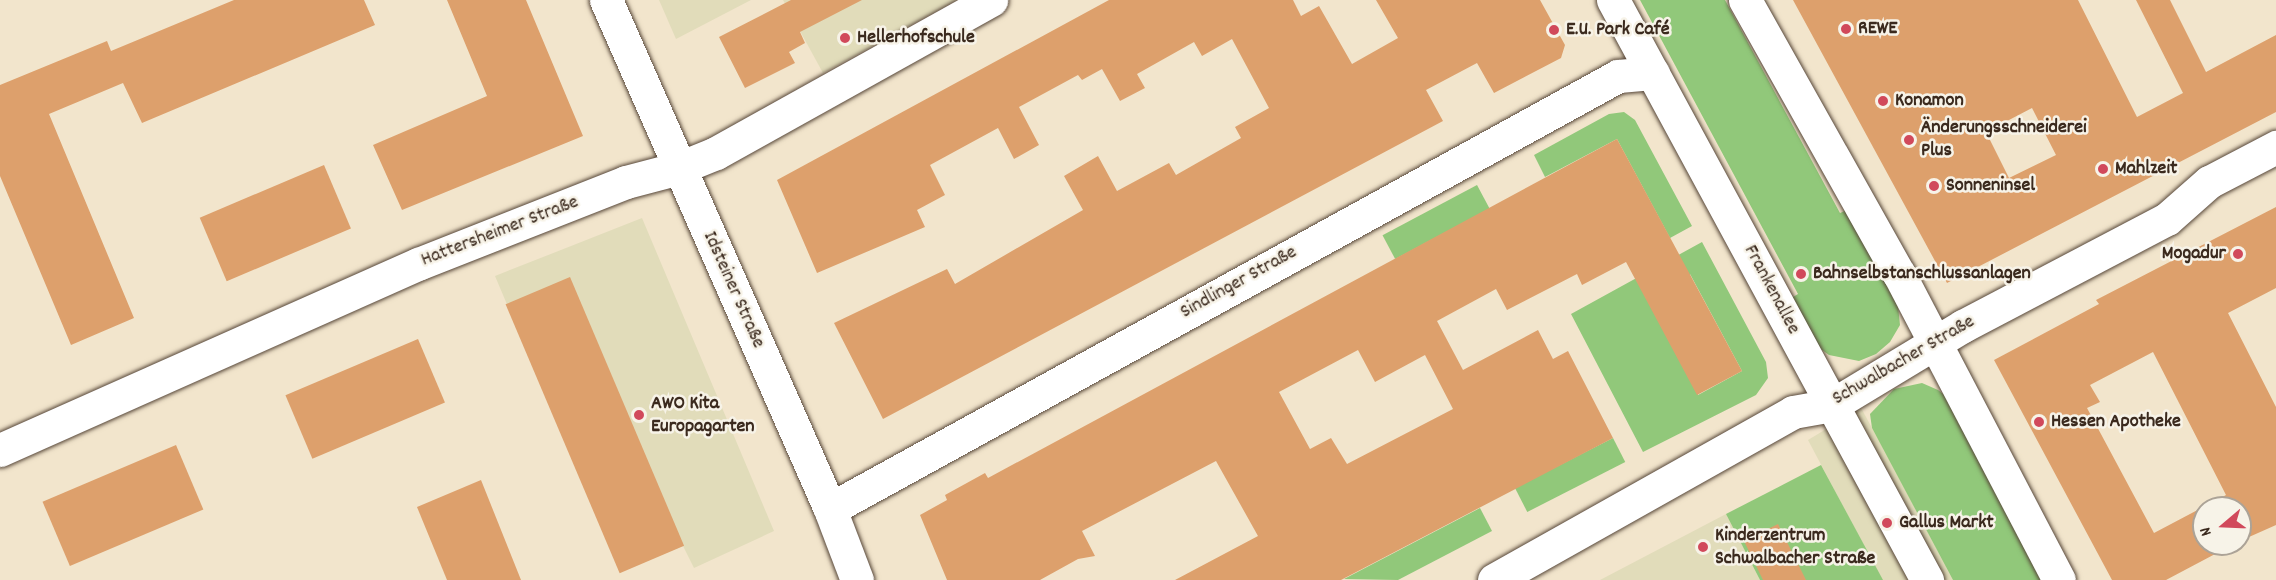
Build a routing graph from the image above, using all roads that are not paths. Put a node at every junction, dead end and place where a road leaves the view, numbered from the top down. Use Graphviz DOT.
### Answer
graph roads {
  1 [pos="606,0"];
  2 [pos="991,0"];
  3 [pos="1612,0"];
  4 [pos="1745,0"];
  5 [pos="1653,73"];
  6 [pos="2276,147"];
  7 [pos="679,168"];
  8 [pos="1935,342"];
  9 [pos="1832,405"];
  10 [pos="0,450"];
  11 [pos="830,509"];
  12 [pos="857,580"];
  13 [pos="1494,580"];
  14 [pos="1927,580"];
  15 [pos="2059,580"];
  1 -- 7 [label="street, Idsteiner Straße"];
  2 -- 7 [label="street, Hattersheimer Straße"];
  3 -- 5 [label="street, Frankenallee"];
  4 -- 8 [label="street"];
  5 -- 9 [label="street, Frankenallee"];
  5 -- 11 [label="street, Sindlinger Straße"];
  6 -- 8 [label="street, Schwalbacher Straße"];
  7 -- 10 [label="street, Hattersheimer Straße"];
  7 -- 11 [label="street, Idsteiner Straße"];
  8 -- 9 [label="street, Schwalbacher Straße"];
  8 -- 15 [label="street"];
  9 -- 13 [label="street, Schwalbacher Straße"];
  9 -- 14 [label="street, Frankenallee"];
  11 -- 12 [label="street, Idsteiner Straße"];
}
